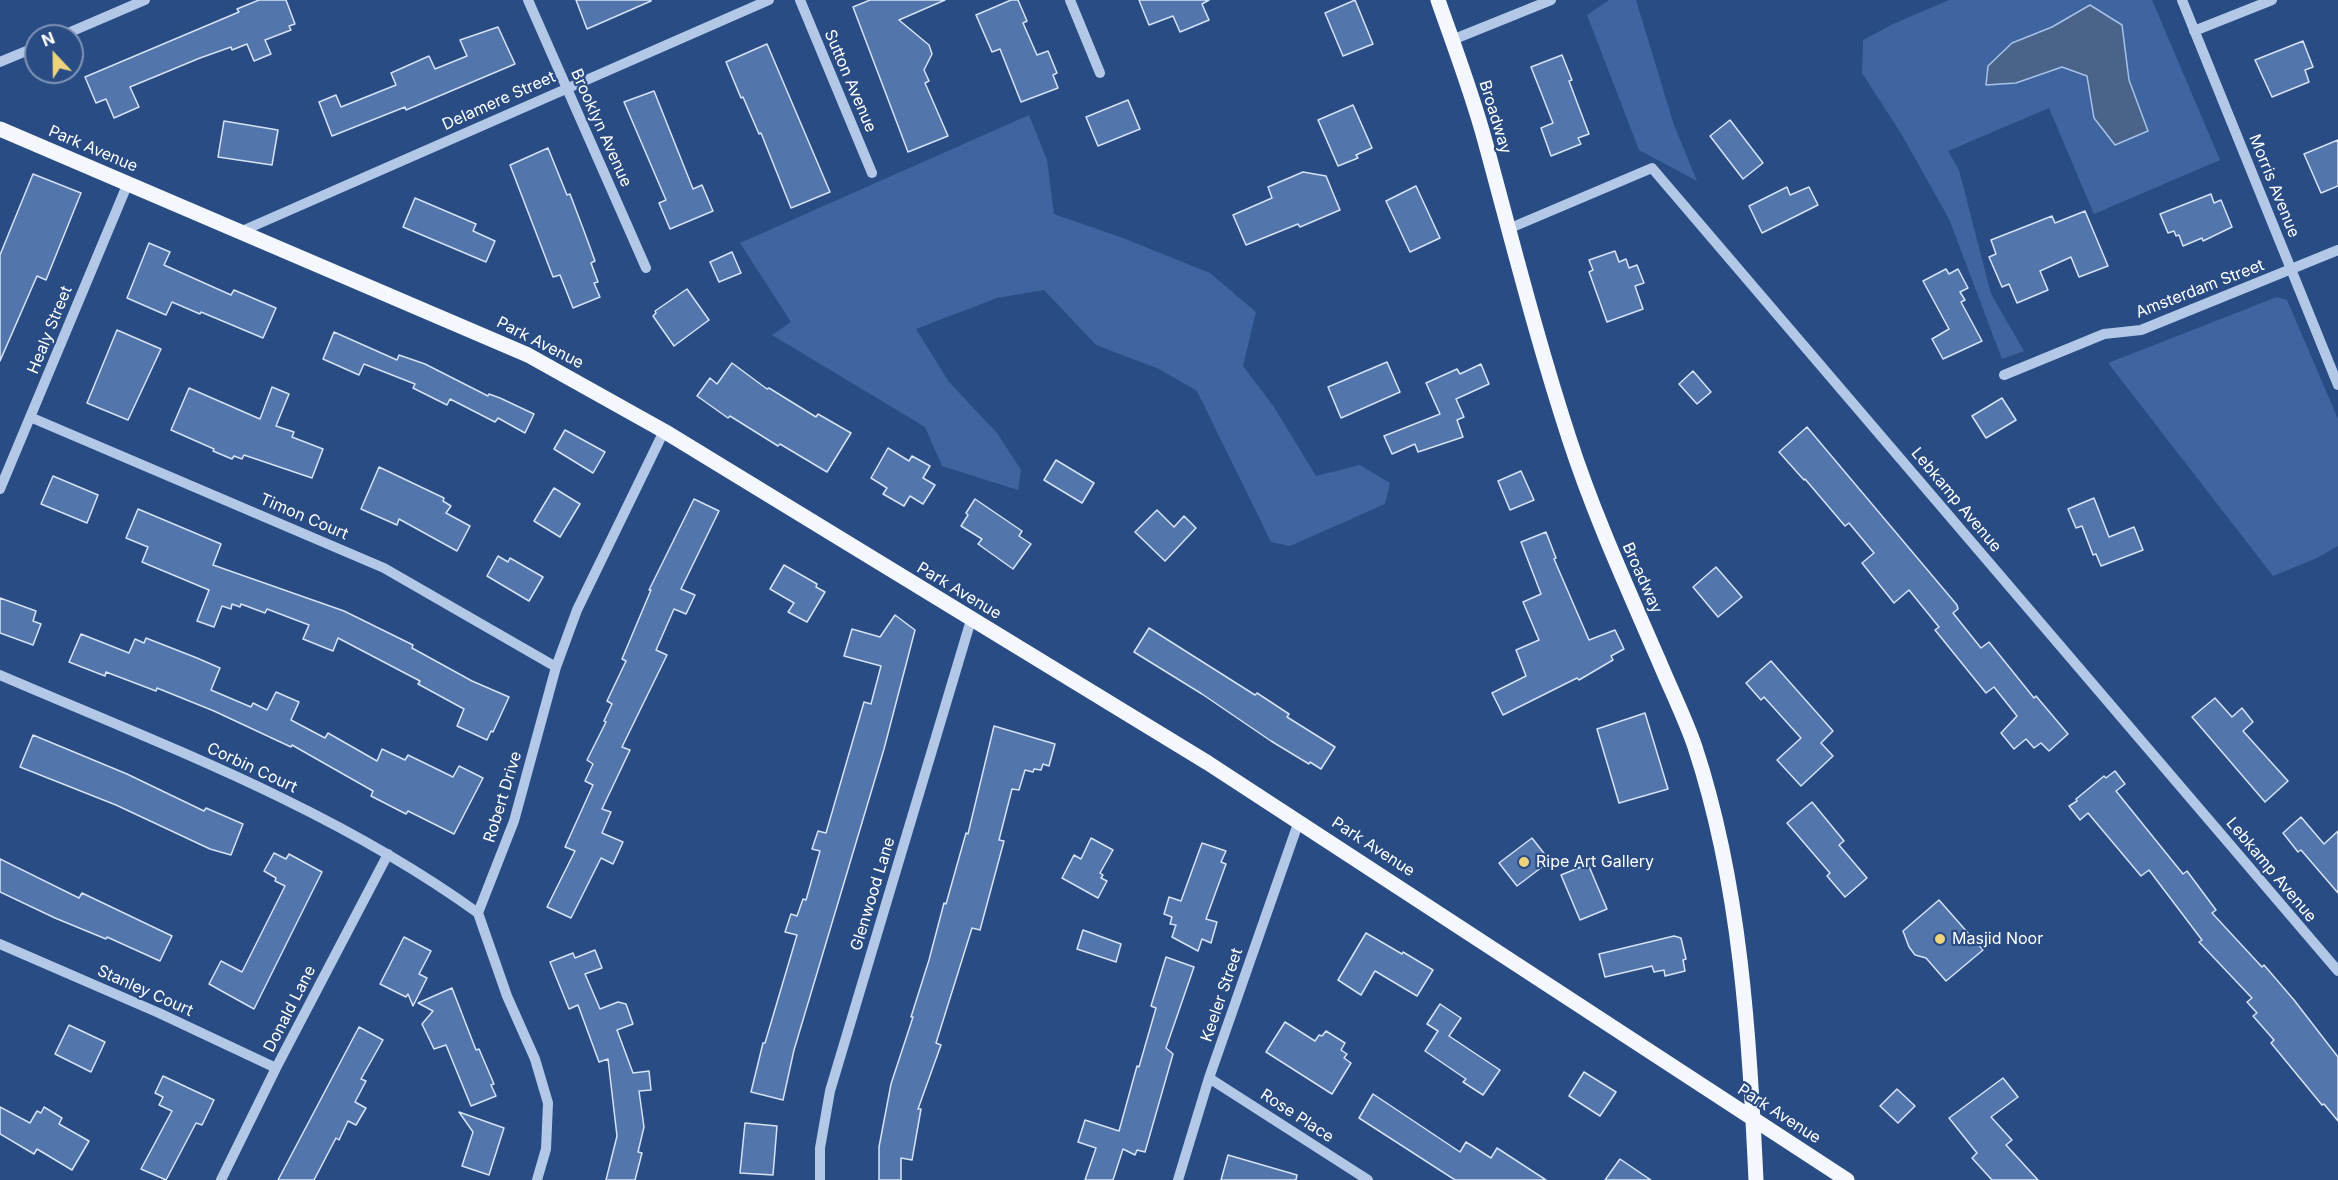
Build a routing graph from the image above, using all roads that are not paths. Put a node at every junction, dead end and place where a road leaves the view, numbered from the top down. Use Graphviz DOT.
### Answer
graph roads {
  1 [pos="145,0"];
  2 [pos="528,0"];
  3 [pos="769,0"];
  4 [pos="800,0"];
  5 [pos="1070,0"];
  6 [pos="1438,0"];
  7 [pos="1551,0"];
  8 [pos="2182,0"];
  9 [pos="2272,0"];
  10 [pos="84,26"];
  11 [pos="2194,31"];
  12 [pos="1452,40"];
  13 [pos="24,52"];
  14 [pos="0,62"];
  15 [pos="1100,73"];
  16 [pos="566,87"];
  17 [pos="0,129"];
  18 [pos="872,173"];
  19 [pos="128,183"];
  20 [pos="1508,229"];
  21 [pos="242,231"];
  22 [pos="2338,250"];
  23 [pos="646,268"];
  24 [pos="2292,268"];
  25 [pos="2004,375"];
  26 [pos="2338,385"];
  27 [pos="30,417"];
  28 [pos="664,431"];
  29 [pos="0,489"];
  30 [pos="971,620"];
  31 [pos="556,667"];
  32 [pos="0,675"];
  33 [pos="1299,821"];
  34 [pos="388,854"];
  35 [pos="478,913"];
  36 [pos="0,944"];
  37 [pos="2338,971"];
  38 [pos="276,1068"];
  39 [pos="1209,1078"];
  40 [pos="1753,1119"];
  41 [pos="221,1180"];
  42 [pos="537,1180"];
  43 [pos="820,1180"];
  44 [pos="1178,1180"];
  45 [pos="1368,1180"];
  46 [pos="1756,1180"];
  47 [pos="1847,1180"];
  1 -- 10 [label="street"];
  2 -- 16 [label="street, Brooklyn Avenue"];
  3 -- 16 [label="street, Delamere Street"];
  4 -- 18 [label="street, Sutton Avenue"];
  5 -- 15 [label="street"];
  6 -- 12 [label="main road, Broadway"];
  7 -- 12 [label="street"];
  8 -- 11 [label="street, Morris Avenue"];
  9 -- 11 [label="street"];
  11 -- 24 [label="street, Morris Avenue"];
  12 -- 20 [label="main road, Broadway"];
  13 -- 14 [label="street"];
  16 -- 21 [label="street, Delamere Street"];
  16 -- 23 [label="street, Brooklyn Avenue"];
  17 -- 19 [label="main road, Park Avenue"];
  19 -- 21 [label="main road, Park Avenue"];
  19 -- 27 [label="street, Healy Street"];
  20 -- 37 [label="street, Lebkamp Avenue"];
  20 -- 40 [label="main road, Broadway"];
  21 -- 28 [label="main road, Park Avenue"];
  22 -- 24 [label="street, Amsterdam Street"];
  24 -- 25 [label="street, Amsterdam Street"];
  24 -- 26 [label="street, Morris Avenue"];
  27 -- 29 [label="street, Healy Street"];
  27 -- 31 [label="street, Timon Court"];
  28 -- 30 [label="main road, Park Avenue"];
  28 -- 31 [label="street, Robert Drive"];
  30 -- 33 [label="main road, Park Avenue"];
  30 -- 43 [label="street, Glenwood Lane"];
  31 -- 35 [label="street, Robert Drive"];
  32 -- 34 [label="street, Corbin Court"];
  33 -- 39 [label="street, Keeler Street"];
  33 -- 40 [label="main road, Park Avenue"];
  34 -- 35 [label="street, Corbin Court"];
  34 -- 38 [label="street, Donald Lane"];
  35 -- 42 [label="street"];
  36 -- 38 [label="street, Stanley Court"];
  38 -- 41 [label="street, Donald Lane"];
  39 -- 44 [label="street, Keeler Street"];
  39 -- 45 [label="street, Rose Place"];
  40 -- 46 [label="main road, Broadway"];
  40 -- 47 [label="main road, Park Avenue"];
}
